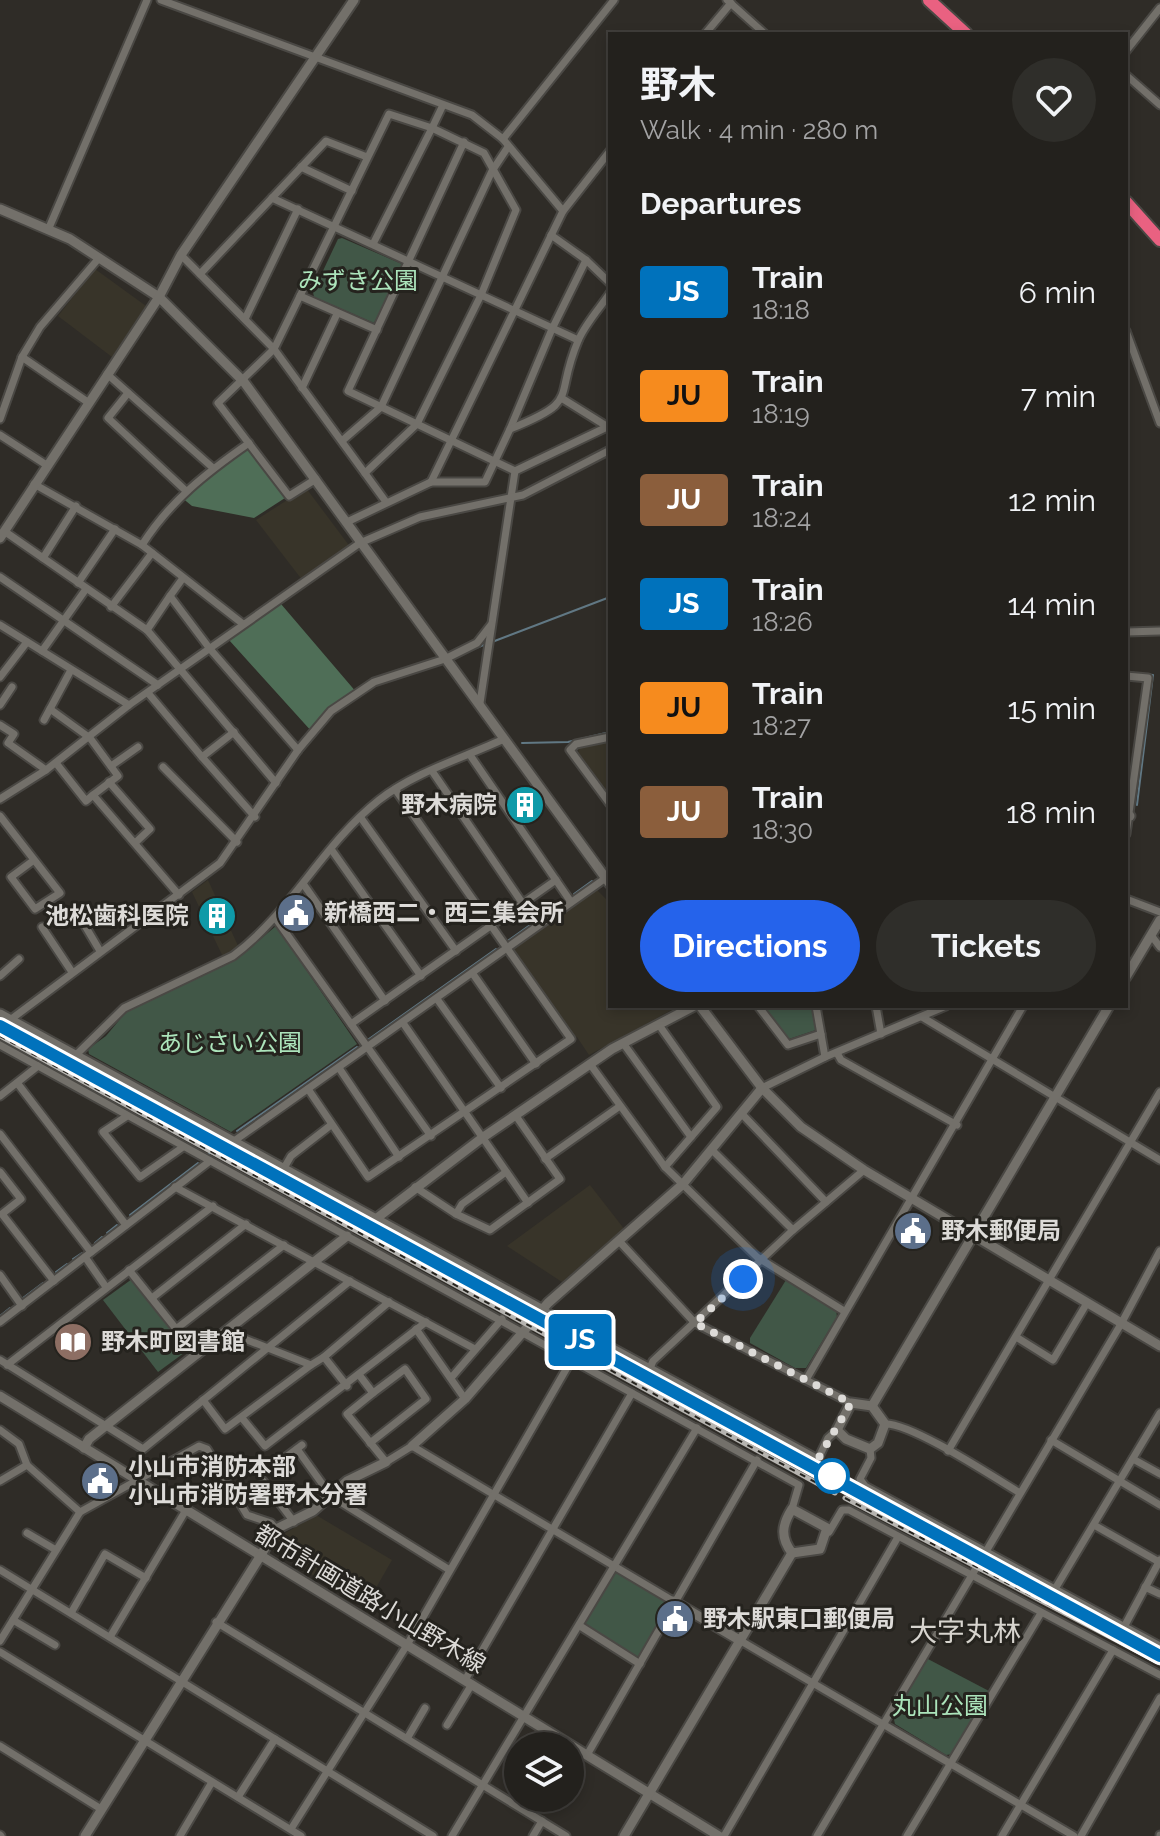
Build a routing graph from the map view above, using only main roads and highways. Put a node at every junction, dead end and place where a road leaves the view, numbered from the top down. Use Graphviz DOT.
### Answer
graph roads {
  1 [pos="929,0"];
  2 [pos="964,32"];
  3 [pos="1128,204"];
  4 [pos="1160,240"];
  1 -- 2 [label="highway"];
  3 -- 4 [label="highway"];
}
